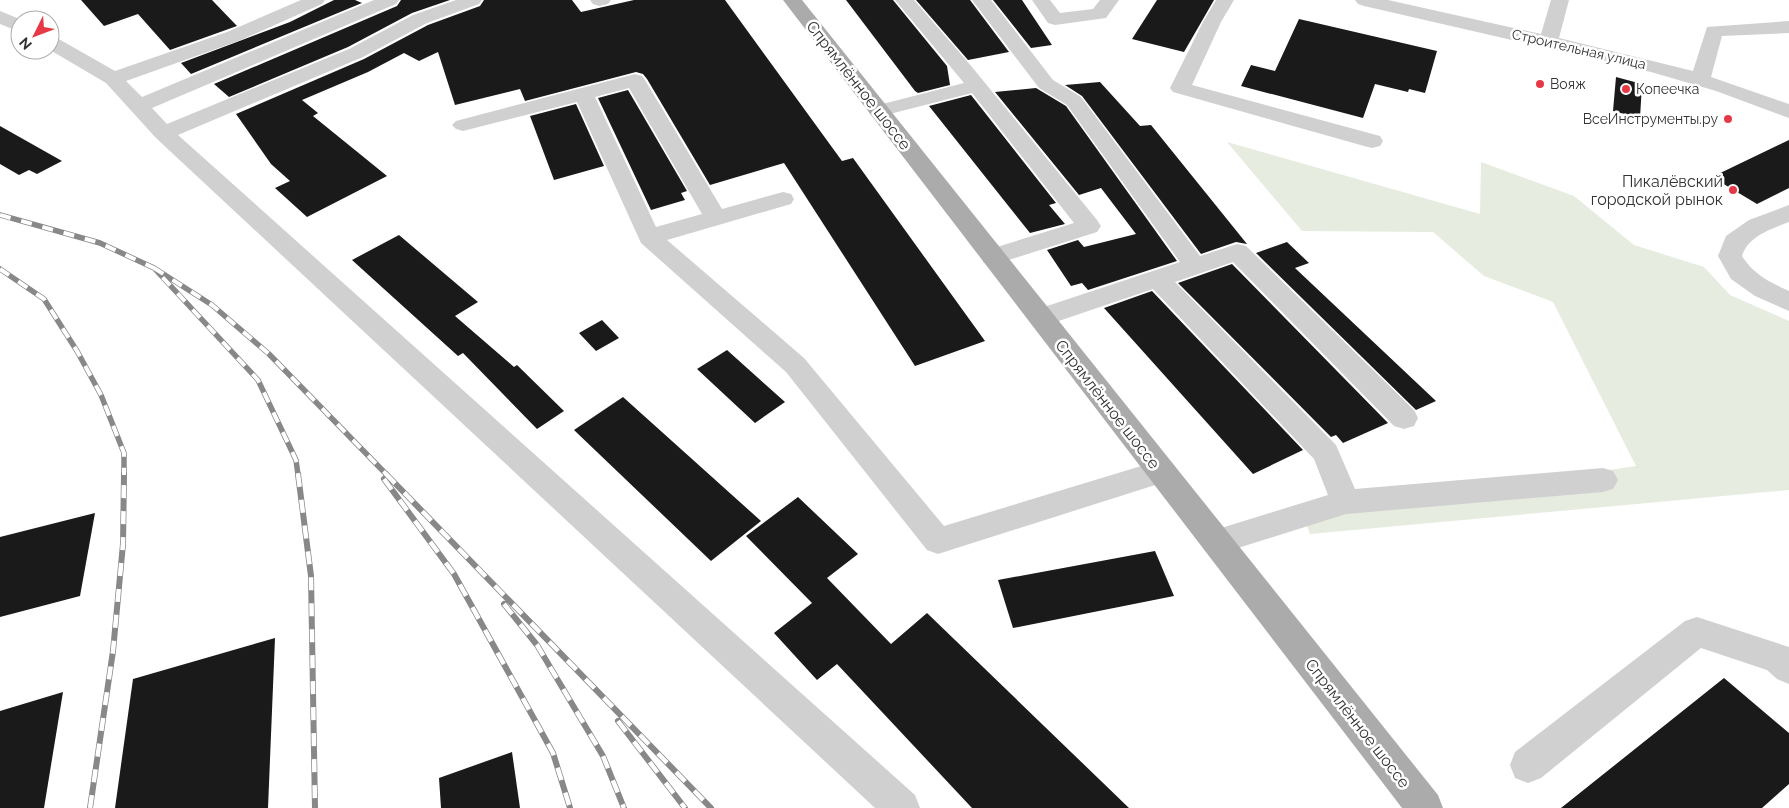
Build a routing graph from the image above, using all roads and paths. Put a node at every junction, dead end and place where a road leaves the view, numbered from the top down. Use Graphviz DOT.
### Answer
graph roads {
  1 [pos="316,0"];
  2 [pos="390,0"];
  3 [pos="472,0"];
  4 [pos="792,0"];
  5 [pos="904,0"];
  6 [pos="981,0"];
  7 [pos="1041,0"];
  8 [pos="1110,0"];
  9 [pos="1225,0"];
  10 [pos="1364,0"];
  11 [pos="1560,0"];
  12 [pos="1384,2"];
  13 [pos="1789,27"];
  14 [pos="1549,40"];
  15 [pos="60,48"];
  16 [pos="1701,78"];
  17 [pos="113,79"];
  18 [pos="977,86"];
  19 [pos="584,94"];
  20 [pos="138,106"];
  21 [pos="878,110"];
  22 [pos="1789,112"];
  23 [pos="463,125"];
  24 [pos="164,133"];
  25 [pos="1372,141"];
  26 [pos="783,199"];
  27 [pos="1789,213"];
  28 [pos="716,218"];
  29 [pos="649,237"];
  30 [pos="993,257"];
  31 [pos="1195,266"];
  32 [pos="1158,279"];
  33 [pos="1789,302"];
  34 [pos="1041,318"];
  35 [pos="1404,418"];
  36 [pos="1161,472"];
  37 [pos="1603,480"];
  38 [pos="1346,502"];
  39 [pos="1216,542"];
  40 [pos="1789,668"];
  41 [pos="1528,765"];
  42 [pos="902,808"];
  43 [pos="1425,808"];
  1 -- 17 [label="street"];
  2 -- 20 [label="street"];
  3 -- 24 [label="street"];
  4 -- 21 [label="main road, Спрямлённое шоссе"];
  5 -- 18 [label="street"];
  6 -- 31 [label="street"];
  7 -- 8 [label="street"];
  9 -- 25 [label="street"];
  10 -- 12 [label="street, Строительная улица"];
  11 -- 14 [label="street"];
  12 -- 14 [label="street, Строительная улица"];
  13 -- 16 [label="street"];
  14 -- 16 [label="street, Строительная улица"];
  15 -- 17 [label="street"];
  16 -- 22 [label="street, Строительная улица"];
  17 -- 20 [label="street"];
  18 -- 21 [label="street"];
  18 -- 30 [label="street"];
  19 -- 23 [label="street"];
  19 -- 28 [label="street"];
  19 -- 29 [label="street"];
  20 -- 24 [label="street"];
  21 -- 30 [label="main road, Спрямлённое шоссе"];
  24 -- 42 [label="street"];
  26 -- 28 [label="street"];
  27 -- 33 [label="street"];
  28 -- 29 [label="street"];
  29 -- 36 [label="street"];
  30 -- 34 [label="main road, Спрямлённое шоссе"];
  31 -- 32 [label="street"];
  31 -- 35 [label="street"];
  32 -- 34 [label="street"];
  32 -- 38 [label="street"];
  34 -- 36 [label="main road, Спрямлённое шоссе"];
  36 -- 39 [label="main road, Спрямлённое шоссе"];
  37 -- 38 [label="street"];
  38 -- 39 [label="street"];
  39 -- 43 [label="main road, Спрямлённое шоссе"];
  40 -- 41 [label="street"];
}
